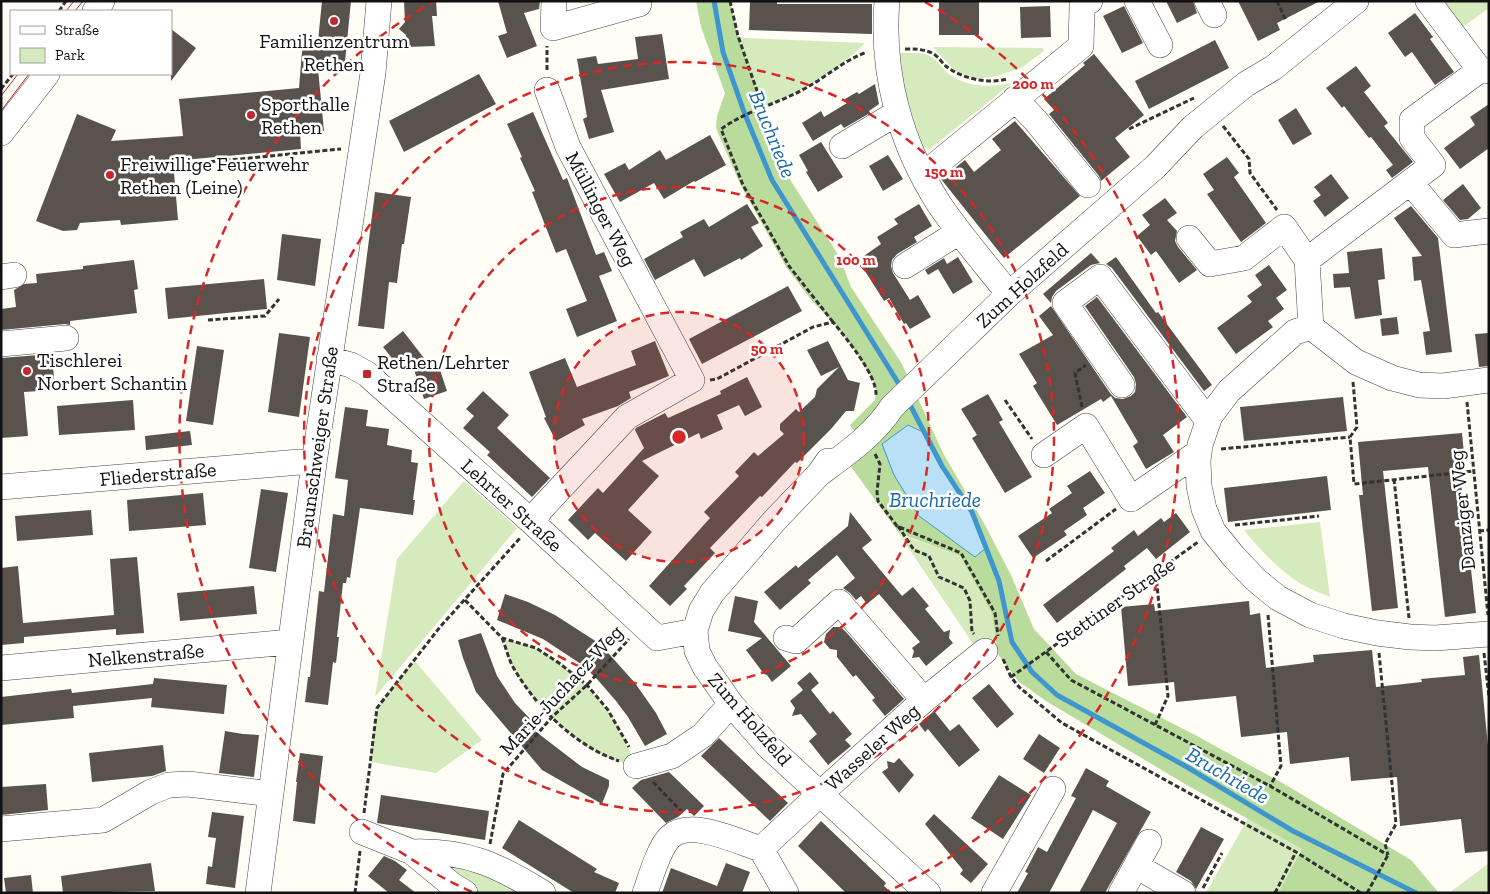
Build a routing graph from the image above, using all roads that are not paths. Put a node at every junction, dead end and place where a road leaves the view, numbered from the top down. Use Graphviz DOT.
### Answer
graph roads {
  1 [pos="379,1"];
  2 [pos="554,1"];
  3 [pos="887,1"];
  4 [pos="1090,1"];
  5 [pos="1137,1"];
  6 [pos="1356,1"];
  7 [pos="1428,1"];
  8 [pos="639,3"];
  9 [pos="1160,45"];
  10 [pos="1484,70"];
  11 [pos="46,75"];
  12 [pos="547,90"];
  13 [pos="1021,94"];
  14 [pos="897,114"];
  15 [pos="3,127"];
  16 [pos="842,146"];
  17 [pos="923,175"];
  18 [pos="1410,182"];
  19 [pos="1088,185"];
  20 [pos="1489,231"];
  21 [pos="959,232"];
  22 [pos="1189,238"];
  23 [pos="1307,260"];
  24 [pos="905,266"];
  25 [pos="1009,294"];
  26 [pos="1311,326"];
  27 [pos="66,338"];
  28 [pos="1,344"];
  29 [pos="330,359"];
  30 [pos="1477,381"];
  31 [pos="1122,385"];
  32 [pos="884,403"];
  33 [pos="1208,421"];
  34 [pos="1199,448"];
  35 [pos="1044,455"];
  36 [pos="314,463"];
  37 [pos="819,474"];
  38 [pos="1,487"];
  39 [pos="533,523"];
  40 [pos="695,631"];
  41 [pos="1489,634"];
  42 [pos="786,638"];
  43 [pos="290,642"];
  44 [pos="995,648"];
  45 [pos="1,668"];
  46 [pos="924,700"];
  47 [pos="731,704"];
  48 [pos="636,766"];
  49 [pos="1053,789"];
  50 [pos="271,794"];
  51 [pos="820,794"];
  52 [pos="1,829"];
  53 [pos="362,832"];
  54 [pos="1149,842"];
  55 [pos="761,850"];
  56 [pos="412,852"];
  57 [pos="1136,866"];
  58 [pos="258,893"];
  59 [pos="465,893"];
  60 [pos="543,893"];
  61 [pos="645,893"];
  62 [pos="786,893"];
  63 [pos="928,893"];
  64 [pos="994,893"];
  65 [pos="1121,893"];
  66 [pos="1183,893"];
  1 -- 29 [label="street, Braunschweiger Straße"];
  2 -- 8 [label="street"];
  3 -- 14 [label="street"];
  4 -- 13 [label="street"];
  5 -- 9 [label="street"];
  6 -- 25 [label="street, Zum Holzfeld"];
  7 -- 10 [label="street"];
  10 -- 18 [label="street"];
  11 -- 15 [label="street"];
  12 -- 39 [label="street, Müllinger Weg"];
  13 -- 17 [label="street"];
  13 -- 19 [label="street"];
  14 -- 16 [label="street"];
  14 -- 17 [label="street"];
  17 -- 21 [label="street"];
  18 -- 20 [label="street"];
  18 -- 23 [label="street"];
  21 -- 24 [label="street"];
  21 -- 25 [label="street"];
  22 -- 23 [label="street"];
  23 -- 26 [label="street"];
  25 -- 32 [label="street, Zum Holzfeld"];
  26 -- 30 [label="street"];
  26 -- 33 [label="street"];
  27 -- 28 [label="street"];
  29 -- 36 [label="street, Braunschweiger Straße"];
  29 -- 39 [label="street, Lehrter Straße"];
  31 -- 33 [label="street"];
  32 -- 37 [label="street, Zum Holzfeld"];
  32 -- 37 [label="street, Zum Holzfeld"];
  33 -- 34 [label="street"];
  34 -- 35 [label="street"];
  34 -- 41 [label="street"];
  36 -- 38 [label="street, Fliederstraße"];
  36 -- 43 [label="street, Braunschweiger Straße"];
  37 -- 40 [label="street, Zum Holzfeld"];
  39 -- 40 [label="street, Lehrter Straße"];
  40 -- 47 [label="street, Zum Holzfeld"];
  42 -- 46 [label="street, Wasseler Weg"];
  43 -- 45 [label="street, Nelkenstraße"];
  43 -- 50 [label="street, Braunschweiger Straße"];
  44 -- 46 [label="street, Wasseler Weg"];
  46 -- 51 [label="street, Wasseler Weg"];
  47 -- 48 [label="street"];
  47 -- 51 [label="street, Zum Holzfeld"];
  49 -- 64 [label="street"];
  50 -- 52 [label="street"];
  50 -- 58 [label="street, Braunschweiger Straße"];
  51 -- 55 [label="street, Wasseler Weg"];
  51 -- 63 [label="street, Zum Holzfeld"];
  53 -- 56 [label="street"];
  54 -- 57 [label="street"];
  55 -- 61 [label="street"];
  55 -- 62 [label="street"];
  56 -- 59 [label="street"];
  56 -- 60 [label="street"];
  57 -- 65 [label="street"];
  57 -- 66 [label="street"];
}
